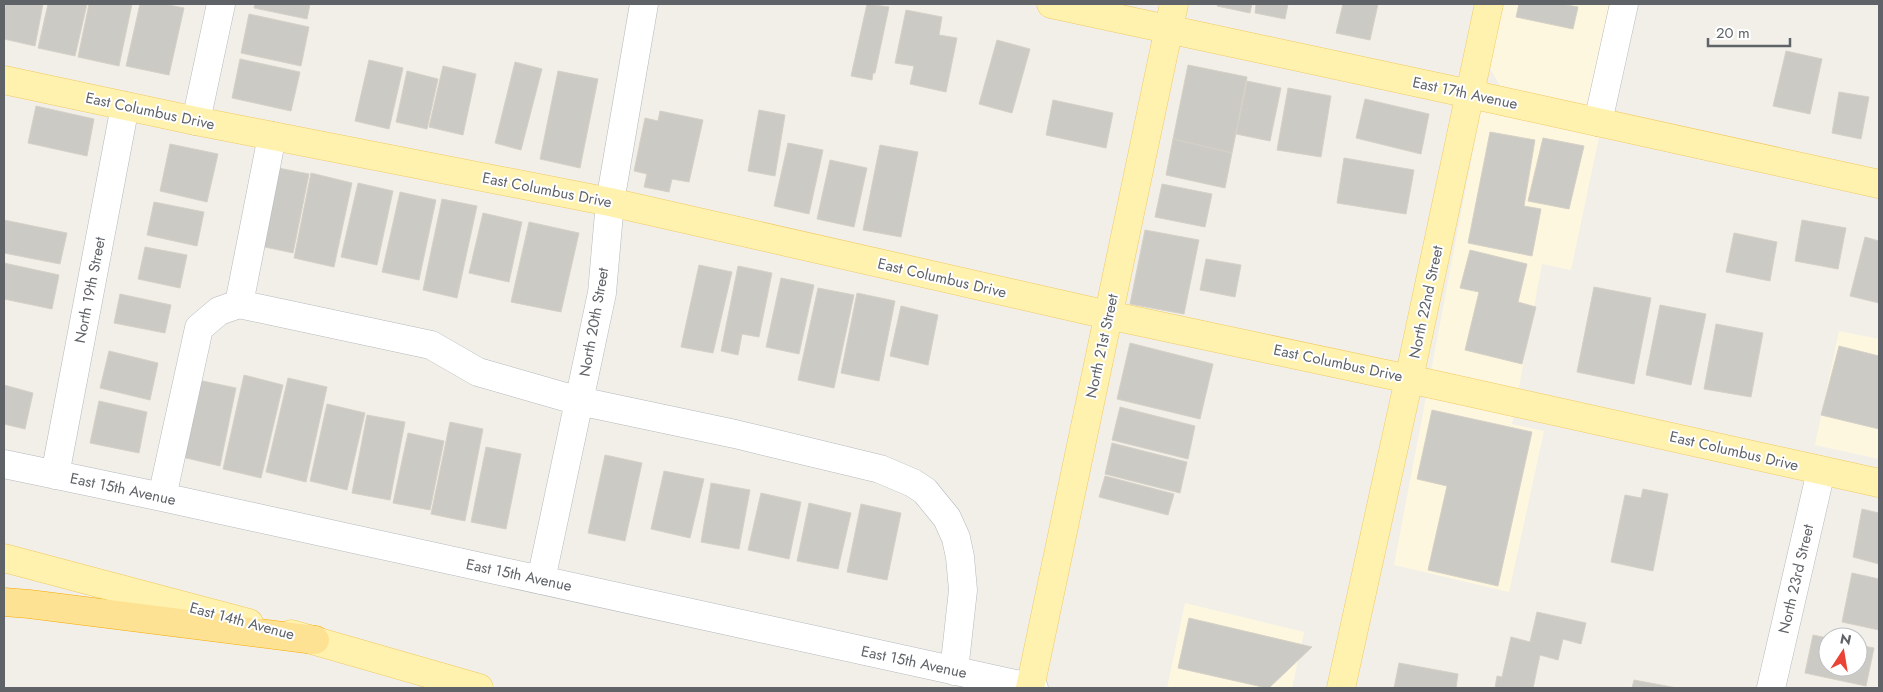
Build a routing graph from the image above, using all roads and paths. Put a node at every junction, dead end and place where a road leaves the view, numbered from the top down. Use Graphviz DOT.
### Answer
graph roads {
  1 [pos="220,4"];
  2 [pos="644,4"];
  3 [pos="1051,4"];
  4 [pos="1489,4"];
  5 [pos="1624,4"];
  6 [pos="1171,16"];
  7 [pos="4,80"];
  8 [pos="1470,94"];
  9 [pos="125,106"];
  10 [pos="196,121"];
  11 [pos="1598,122"];
  12 [pos="272,136"];
  13 [pos="1879,184"];
  14 [pos="610,202"];
  15 [pos="238,304"];
  16 [pos="1108,315"];
  17 [pos="1410,378"];
  18 [pos="579,401"];
  19 [pos="4,464"];
  20 [pos="1822,471"];
  21 [pos="55,475"];
  22 [pos="1879,483"];
  23 [pos="162,497"];
  24 [pos="4,558"];
  25 [pos="541,580"];
  26 [pos="4,602"];
  27 [pos="315,640"];
  28 [pos="954,671"];
  29 [pos="479,688"];
  30 [pos="1031,688"];
  31 [pos="1340,688"];
  32 [pos="1771,688"];
  1 -- 10 [label="street"];
  2 -- 14 [label="street, North 20th Street"];
  3 -- 6 [label="main road, East 17th Avenue"];
  4 -- 8 [label="main road, North 22nd Street"];
  5 -- 11 [label="street"];
  6 -- 8 [label="main road, East 17th Avenue"];
  6 -- 16 [label="main road, North 21st Street"];
  7 -- 9 [label="main road, East Columbus Drive"];
  8 -- 11 [label="main road, East 17th Avenue"];
  8 -- 17 [label="main road, North 22nd Street"];
  9 -- 10 [label="main road, East Columbus Drive"];
  9 -- 21 [label="street, North 19th Street"];
  10 -- 12 [label="main road, East Columbus Drive"];
  11 -- 13 [label="main road, East 17th Avenue"];
  12 -- 14 [label="main road, East Columbus Drive"];
  12 -- 15 [label="street"];
  14 -- 16 [label="main road, East Columbus Drive"];
  14 -- 18 [label="street, North 20th Street"];
  15 -- 18 [label="street"];
  15 -- 23 [label="street"];
  16 -- 17 [label="main road, East Columbus Drive"];
  16 -- 30 [label="main road, North 21st Street"];
  17 -- 20 [label="main road, East Columbus Drive"];
  17 -- 31 [label="main road, North 22nd Street"];
  18 -- 25 [label="street, North 20th Street"];
  18 -- 28 [label="street"];
  19 -- 21 [label="street, East 15th Avenue"];
  20 -- 22 [label="main road, East Columbus Drive"];
  20 -- 32 [label="street, North 23rd Street"];
  21 -- 23 [label="street, East 15th Avenue"];
  23 -- 25 [label="street, East 15th Avenue"];
  24 -- 27 [label="main road, East 14th Avenue"];
  25 -- 28 [label="street, East 15th Avenue"];
  26 -- 27 [label="highway"];
  27 -- 29 [label="main road, East 14th Avenue"];
  28 -- 30 [label="street, East 15th Avenue"];
}
